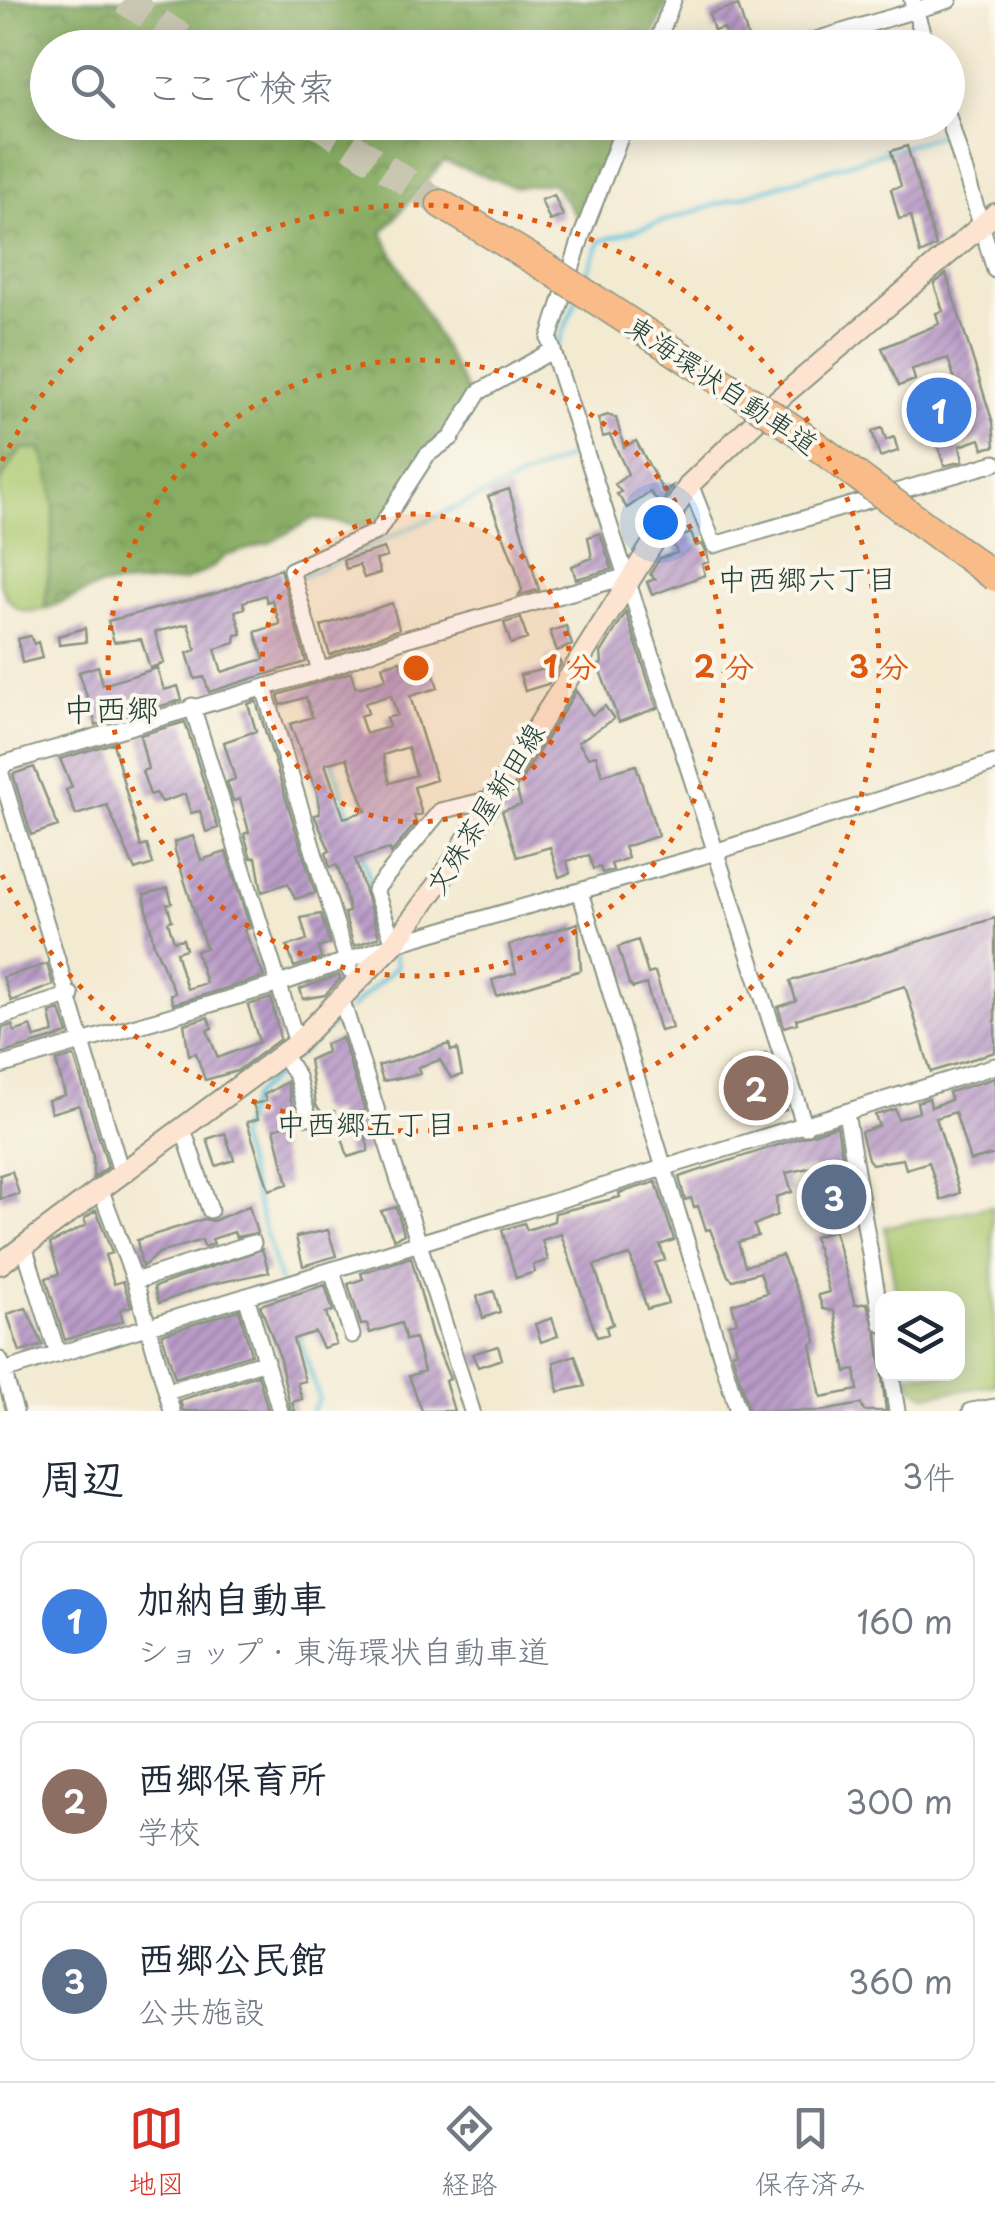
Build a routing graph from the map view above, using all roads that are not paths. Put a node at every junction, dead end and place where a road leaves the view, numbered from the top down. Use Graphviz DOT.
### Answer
graph roads {
  1 [pos="673,0"];
  2 [pos="949,0"];
  3 [pos="914,5"];
  4 [pos="662,30"];
  5 [pos="841,30"];
  6 [pos="922,30"];
  7 [pos="619,140"];
  8 [pos="958,140"];
  9 [pos="441,204"];
  10 [pos="989,218"];
  11 [pos="995,270"];
  12 [pos="553,350"];
  13 [pos="995,463"];
  14 [pos="690,484"];
  15 [pos="628,576"];
  16 [pos="995,577"];
  17 [pos="320,671"];
  18 [pos="264,688"];
  19 [pos="192,706"];
  20 [pos="995,762"];
  21 [pos="0,771"];
  22 [pos="492,798"];
  23 [pos="18,830"];
  24 [pos="0,835"];
  25 [pos="712,852"];
  26 [pos="580,892"];
  27 [pos="394,944"];
  28 [pos="346,961"];
  29 [pos="278,984"];
  30 [pos="349,994"];
  31 [pos="71,995"];
  32 [pos="0,1018"];
  33 [pos="85,1041"];
  34 [pos="290,1049"];
  35 [pos="0,1066"];
  36 [pos="995,1066"];
  37 [pos="846,1113"];
  38 [pos="308,1116"];
  39 [pos="805,1127"];
  40 [pos="183,1129"];
  41 [pos="664,1166"];
  42 [pos="122,1174"];
  43 [pos="101,1191"];
  44 [pos="210,1210"];
  45 [pos="253,1243"];
  46 [pos="24,1246"];
  47 [pos="421,1246"];
  48 [pos="0,1264"];
  49 [pos="332,1271"];
  50 [pos="135,1281"];
  51 [pos="876,1291"];
  52 [pos="246,1296"];
  53 [pos="146,1325"];
  54 [pos="352,1336"];
  55 [pos="58,1356"];
  56 [pos="266,1362"];
  57 [pos="1,1368"];
  58 [pos="892,1381"];
  59 [pos="166,1392"];
  60 [pos="995,1407"];
  61 [pos="15,1411"];
  62 [pos="172,1411"];
  63 [pos="280,1411"];
  64 [pos="472,1411"];
  65 [pos="738,1411"];
  66 [pos="897,1411"];
  67 [pos="971,1411"];
  1 -- 4 [label="street"];
  2 -- 3 [label="street"];
  3 -- 5 [label="street"];
  3 -- 6 [label="street"];
  7 -- 12 [label="street"];
  8 -- 10 [label="street"];
  9 -- 16 [label="highway, 東海環状自動車道, bridge"];
  10 -- 11 [label="street"];
  10 -- 14 [label="main road, 文殊茶屋新田線"];
  12 -- 15 [label="street"];
  12 -- 17 [label="street"];
  13 -- 14 [label="street"];
  14 -- 15 [label="main road, 文殊茶屋新田線"];
  15 -- 17 [label="street"];
  15 -- 22 [label="main road, 文殊茶屋新田線"];
  15 -- 25 [label="street"];
  17 -- 18 [label="street"];
  18 -- 19 [label="street"];
  18 -- 28 [label="street"];
  19 -- 21 [label="street"];
  19 -- 29 [label="street"];
  20 -- 25 [label="street"];
  21 -- 23 [label="street"];
  22 -- 27 [label="main road, 文殊茶屋新田線"];
  22 -- 27 [label="street"];
  23 -- 24 [label="street"];
  23 -- 31 [label="street"];
  25 -- 26 [label="street"];
  25 -- 39 [label="street"];
  26 -- 27 [label="street"];
  26 -- 41 [label="street"];
  27 -- 28 [label="street"];
  27 -- 30 [label="main road, 文殊茶屋新田線"];
  28 -- 29 [label="street"];
  28 -- 30 [label="street"];
  29 -- 33 [label="street"];
  29 -- 34 [label="street"];
  30 -- 34 [label="main road, 文殊茶屋新田線"];
  30 -- 47 [label="street"];
  31 -- 32 [label="street"];
  31 -- 33 [label="street"];
  33 -- 35 [label="street"];
  33 -- 42 [label="street"];
  34 -- 38 [label="street"];
  34 -- 40 [label="main road, 文殊茶屋新田線"];
  36 -- 37 [label="street"];
  37 -- 39 [label="street"];
  37 -- 51 [label="street"];
  39 -- 41 [label="street"];
  40 -- 42 [label="main road, 文殊茶屋新田線"];
  40 -- 44 [label="street"];
  41 -- 47 [label="street"];
  41 -- 65 [label="street"];
  42 -- 43 [label="main road, 文殊茶屋新田線"];
  43 -- 46 [label="main road, 文殊茶屋新田線"];
  43 -- 50 [label="street"];
  45 -- 50 [label="street"];
  46 -- 48 [label="main road, 文殊茶屋新田線"];
  46 -- 55 [label="street"];
  47 -- 49 [label="street"];
  47 -- 64 [label="street"];
  49 -- 52 [label="street"];
  49 -- 54 [label="street"];
  50 -- 53 [label="street"];
  52 -- 53 [label="street"];
  52 -- 56 [label="street"];
  53 -- 55 [label="street"];
  53 -- 59 [label="street"];
  55 -- 57 [label="street"];
  56 -- 59 [label="street"];
  56 -- 63 [label="street"];
  57 -- 61 [label="street"];
  58 -- 66 [label="street"];
  59 -- 62 [label="street"];
  60 -- 67 [label="street"];
}
